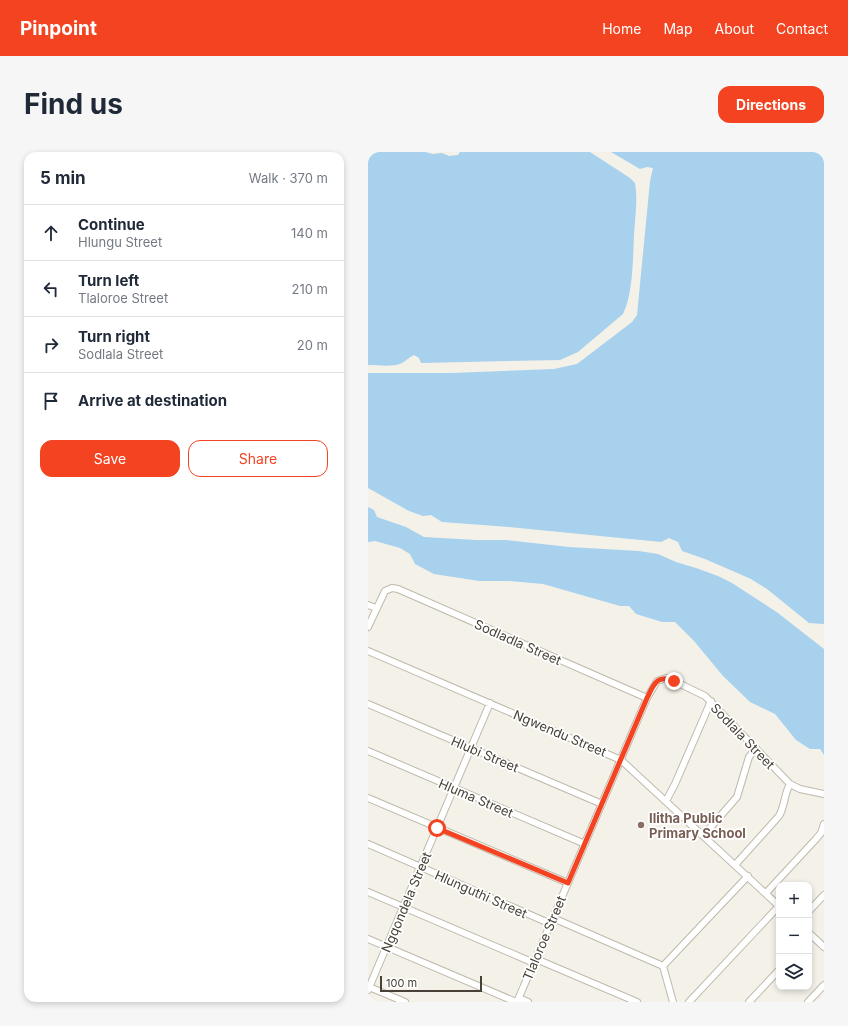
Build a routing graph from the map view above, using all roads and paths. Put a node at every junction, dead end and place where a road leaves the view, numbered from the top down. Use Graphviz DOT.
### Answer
graph roads {
  1 [pos="368,604"];
  2 [pos="376,608"];
  3 [pos="368,627"];
  4 [pos="368,651"];
  5 [pos="661,679"];
  6 [pos="647,698"];
  7 [pos="711,701"];
  8 [pos="490,703"];
  9 [pos="368,704"];
  10 [pos="472,748"];
  11 [pos="756,748"];
  12 [pos="368,751"];
  13 [pos="621,760"];
  14 [pos="790,784"];
  15 [pos="454,788"];
  16 [pos="824,794"];
  17 [pos="368,798"];
  18 [pos="666,801"];
  19 [pos="602,804"];
  20 [pos="824,824"];
  21 [pos="437,828"];
  22 [pos="704,836"];
  23 [pos="368,844"];
  24 [pos="585,844"];
  25 [pos="735,865"];
  26 [pos="421,867"];
  27 [pos="748,876"];
  28 [pos="568,883"];
  29 [pos="368,892"];
  30 [pos="766,893"];
  31 [pos="824,895"];
  32 [pos="776,903"];
  33 [pos="403,907"];
  34 [pos="812,908"];
  35 [pos="776,909"];
  36 [pos="552,921"];
  37 [pos="812,937"];
  38 [pos="368,939"];
  39 [pos="387,947"];
  40 [pos="824,947"];
  41 [pos="535,961"];
  42 [pos="663,966"];
  43 [pos="776,973"];
  44 [pos="824,984"];
  45 [pos="368,988"];
  46 [pos="517,1001"];
  47 [pos="405,1002"];
  48 [pos="528,1002"];
  49 [pos="637,1002"];
  50 [pos="672,1002"];
  51 [pos="689,1002"];
  52 [pos="749,1002"];
  53 [pos="808,1002"];
  1 -- 2 [label="street"];
  2 -- 3 [label="street"];
  2 -- 6 [label="street, Sodladla Street"];
  4 -- 8 [label="street, Ngwendu Street"];
  5 -- 6 [label="street, Tlaloroe Street"];
  5 -- 7 [label="street, Sodlala Street"];
  6 -- 13 [label="street, Tlaloroe Street"];
  7 -- 11 [label="street, Sodlala Street"];
  7 -- 18 [label="street"];
  8 -- 10 [label="street, Ngqondela Street"];
  8 -- 13 [label="street, Ngwendu Street"];
  9 -- 10 [label="street, Hlubi Street"];
  10 -- 15 [label="street, Ngqondela Street"];
  10 -- 19 [label="street, Hlubi Street"];
  11 -- 14 [label="street, Sodlala Street"];
  11 -- 22 [label="street"];
  12 -- 15 [label="street, Hluma Street"];
  13 -- 18 [label="street, Ngwendu Street"];
  13 -- 19 [label="street, Tlaloroe Street"];
  14 -- 16 [label="street, Sodlala Street"];
  14 -- 25 [label="street"];
  15 -- 21 [label="street, Ngqondela Street"];
  15 -- 24 [label="street, Hluma Street"];
  17 -- 21 [label="street"];
  18 -- 22 [label="street, Ngwendu Street"];
  19 -- 24 [label="street, Tlaloroe Street"];
  20 -- 30 [label="street"];
  21 -- 26 [label="street, Ngqondela Street"];
  21 -- 28 [label="street"];
  22 -- 25 [label="street, Ngwendu Street"];
  23 -- 26 [label="street, Hlunguthi Street"];
  24 -- 28 [label="street, Tlaloroe Street"];
  25 -- 27 [label="street, Ngwendu Street"];
  26 -- 33 [label="street, Ngqondela Street"];
  26 -- 36 [label="street, Hlunguthi Street"];
  27 -- 30 [label="street, Ngwendu Street"];
  27 -- 42 [label="street"];
  28 -- 36 [label="street, Tlaloroe Street"];
  29 -- 33 [label="street"];
  30 -- 32 [label="street, Ngwendu Street"];
  31 -- 34 [label="street"];
  33 -- 39 [label="street, Ngqondela Street"];
  33 -- 41 [label="street"];
  35 -- 51 [label="street"];
  36 -- 41 [label="street, Tlaloroe Street"];
  36 -- 42 [label="street, Hlunguthi Street"];
  37 -- 40 [label="street"];
  38 -- 39 [label="street"];
  39 -- 45 [label="street, Ngqondela Street"];
  39 -- 46 [label="street"];
  41 -- 46 [label="street, Tlaloroe Street"];
  41 -- 49 [label="street"];
  42 -- 50 [label="street"];
  43 -- 52 [label="street"];
  44 -- 53 [label="street"];
  45 -- 47 [label="street"];
  46 -- 48 [label="street"];
}
